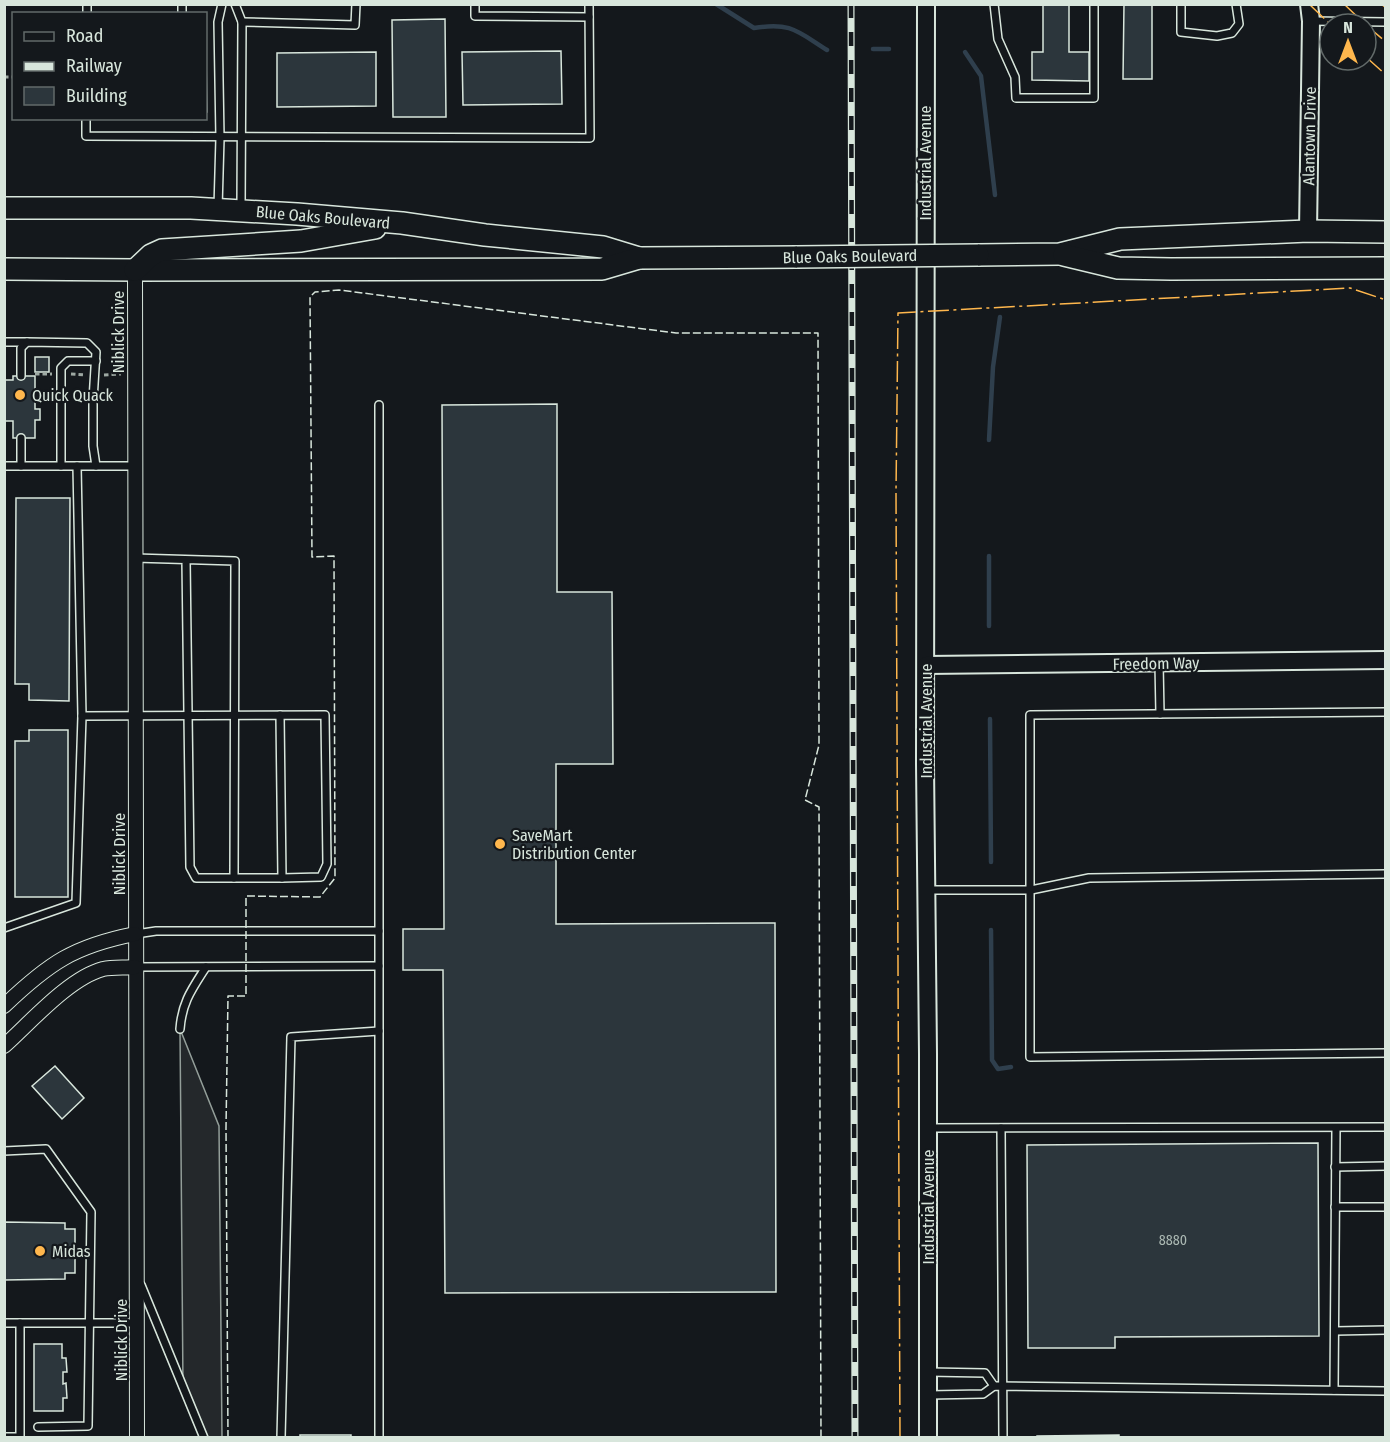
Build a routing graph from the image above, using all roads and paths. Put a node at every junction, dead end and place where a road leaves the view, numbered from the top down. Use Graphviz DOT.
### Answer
graph roads {
  1 [pos="222,4"];
  2 [pos="235,4"];
  3 [pos="356,4"];
  4 [pos="475,4"];
  5 [pos="589,4"];
  6 [pos="926,4"];
  7 [pos="994,4"];
  8 [pos="1094,4"];
  9 [pos="1181,4"];
  10 [pos="1236,4"];
  11 [pos="1310,13"];
  12 [pos="589,17"];
  13 [pos="242,22"];
  14 [pos="1386,22"];
  15 [pos="86,120"];
  16 [pos="220,138"];
  17 [pos="241,138"];
  18 [pos="4,208"];
  19 [pos="218,209"];
  20 [pos="241,210"];
  21 [pos="402,223"];
  22 [pos="1308,231"];
  23 [pos="1386,232"];
  24 [pos="1060,254"];
  25 [pos="639,258"];
  26 [pos="1386,268"];
  27 [pos="4,269"];
  28 [pos="135,270"];
  29 [pos="4,342"];
  30 [pos="27,342"];
  31 [pos="96,361"];
  32 [pos="21,376"];
  33 [pos="379,405"];
  34 [pos="21,438"];
  35 [pos="4,466"];
  36 [pos="21,466"];
  37 [pos="61,466"];
  38 [pos="77,466"];
  39 [pos="96,466"];
  40 [pos="135,466"];
  41 [pos="135,558"];
  42 [pos="186,560"];
  43 [pos="1386,660"];
  44 [pos="1159,663"];
  45 [pos="926,666"];
  46 [pos="1386,712"];
  47 [pos="1160,714"];
  48 [pos="135,715"];
  49 [pos="234,715"];
  50 [pos="280,715"];
  51 [pos="82,716"];
  52 [pos="190,716"];
  53 [pos="1386,874"];
  54 [pos="234,878"];
  55 [pos="282,878"];
  56 [pos="927,890"];
  57 [pos="1031,890"];
  58 [pos="4,928"];
  59 [pos="379,931"];
  60 [pos="135,934"];
  61 [pos="379,966"];
  62 [pos="135,967"];
  63 [pos="206,967"];
  64 [pos="7,998"];
  65 [pos="180,1029"];
  66 [pos="379,1031"];
  67 [pos="4,1046"];
  68 [pos="1386,1053"];
  69 [pos="1386,1127"];
  70 [pos="928,1128"];
  71 [pos="1001,1128"];
  72 [pos="1336,1128"];
  73 [pos="4,1151"];
  74 [pos="1386,1166"];
  75 [pos="1335,1167"];
  76 [pos="1335,1207"];
  77 [pos="1386,1207"];
  78 [pos="137,1276"];
  79 [pos="4,1323"];
  80 [pos="20,1323"];
  81 [pos="89,1323"];
  82 [pos="137,1323"];
  83 [pos="1386,1330"];
  84 [pos="1335,1331"];
  85 [pos="929,1372"];
  86 [pos="998,1387"];
  87 [pos="1334,1390"];
  88 [pos="1386,1391"];
  89 [pos="929,1395"];
  90 [pos="38,1427"];
  91 [pos="4,1437"];
  92 [pos="137,1437"];
  93 [pos="204,1437"];
  94 [pos="282,1437"];
  95 [pos="379,1437"];
  96 [pos="928,1437"];
  97 [pos="1003,1437"];
  1 -- 16 [label="lane"];
  2 -- 13 [label="lane"];
  3 -- 13 [label="lane"];
  4 -- 12 [label="lane"];
  5 -- 12 [label="lane"];
  6 -- 45 [label="street, Industrial Avenue"];
  7 -- 8 [label="lane"];
  9 -- 10 [label="lane"];
  11 -- 14 [label="lane"];
  11 -- 22 [label="street, Alantown Drive"];
  12 -- 17 [label="lane"];
  13 -- 17 [label="lane"];
  15 -- 16 [label="lane"];
  16 -- 17 [label="lane"];
  16 -- 19 [label="lane"];
  17 -- 20 [label="lane"];
  18 -- 19 [label="main road, Blue Oaks Boulevard"];
  19 -- 20 [label="main road, Blue Oaks Boulevard"];
  20 -- 21 [label="main road, Blue Oaks Boulevard"];
  21 -- 25 [label="main road, Blue Oaks Boulevard"];
  21 -- 28 [label="main road"];
  22 -- 23 [label="main road, Blue Oaks Boulevard"];
  22 -- 24 [label="main road, Blue Oaks Boulevard"];
  24 -- 25 [label="main road, Blue Oaks Boulevard, bridge"];
  24 -- 26 [label="main road, Blue Oaks Boulevard"];
  25 -- 28 [label="main road, Blue Oaks Boulevard"];
  27 -- 28 [label="main road, Blue Oaks Boulevard"];
  28 -- 40 [label="street, Niblick Drive"];
  29 -- 30 [label="lane"];
  30 -- 31 [label="lane"];
  30 -- 32 [label="lane"];
  31 -- 37 [label="lane"];
  31 -- 39 [label="lane"];
  33 -- 59 [label="lane"];
  34 -- 36 [label="lane"];
  35 -- 36 [label="lane"];
  36 -- 37 [label="lane"];
  37 -- 38 [label="lane"];
  38 -- 39 [label="lane"];
  38 -- 51 [label="lane"];
  39 -- 40 [label="lane"];
  40 -- 41 [label="street, Niblick Drive"];
  41 -- 42 [label="lane"];
  41 -- 48 [label="street, Niblick Drive"];
  42 -- 49 [label="lane"];
  42 -- 52 [label="lane"];
  43 -- 44 [label="street, Freedom Way"];
  44 -- 45 [label="street, Freedom Way"];
  44 -- 47 [label="lane"];
  45 -- 56 [label="street, Industrial Avenue"];
  46 -- 47 [label="lane"];
  47 -- 57 [label="lane"];
  48 -- 51 [label="lane"];
  48 -- 52 [label="lane"];
  48 -- 60 [label="street, Niblick Drive"];
  49 -- 50 [label="lane"];
  49 -- 52 [label="lane"];
  49 -- 54 [label="lane"];
  50 -- 55 [label="lane"];
  50 -- 55 [label="lane"];
  51 -- 58 [label="lane"];
  52 -- 54 [label="lane"];
  53 -- 57 [label="lane"];
  54 -- 55 [label="lane"];
  56 -- 57 [label="lane"];
  56 -- 70 [label="street, Industrial Avenue"];
  57 -- 68 [label="lane"];
  59 -- 60 [label="lane"];
  59 -- 61 [label="lane"];
  60 -- 62 [label="street, Niblick Drive"];
  60 -- 64 [label="street"];
  61 -- 63 [label="lane"];
  61 -- 66 [label="lane"];
  62 -- 63 [label="lane"];
  62 -- 67 [label="street"];
  62 -- 78 [label="street, Niblick Drive"];
  63 -- 65 [label="lane"];
  66 -- 94 [label="lane"];
  66 -- 95 [label="lane"];
  69 -- 72 [label="lane"];
  70 -- 71 [label="lane"];
  70 -- 85 [label="street, Industrial Avenue"];
  71 -- 72 [label="lane"];
  71 -- 86 [label="lane"];
  72 -- 75 [label="lane"];
  73 -- 81 [label="lane"];
  74 -- 75 [label="lane"];
  75 -- 76 [label="lane"];
  76 -- 77 [label="lane"];
  76 -- 84 [label="lane"];
  78 -- 82 [label="street, Niblick Drive"];
  78 -- 93 [label="lane"];
  79 -- 80 [label="lane"];
  80 -- 81 [label="lane"];
  80 -- 91 [label="lane"];
  81 -- 82 [label="lane"];
  81 -- 90 [label="lane"];
  82 -- 92 [label="street, Niblick Drive"];
  83 -- 84 [label="lane"];
  84 -- 87 [label="lane"];
  85 -- 86 [label="lane"];
  85 -- 89 [label="street, Industrial Avenue"];
  86 -- 87 [label="lane"];
  86 -- 89 [label="lane"];
  86 -- 97 [label="lane"];
  87 -- 88 [label="lane"];
  89 -- 96 [label="street, Industrial Avenue"];
}
